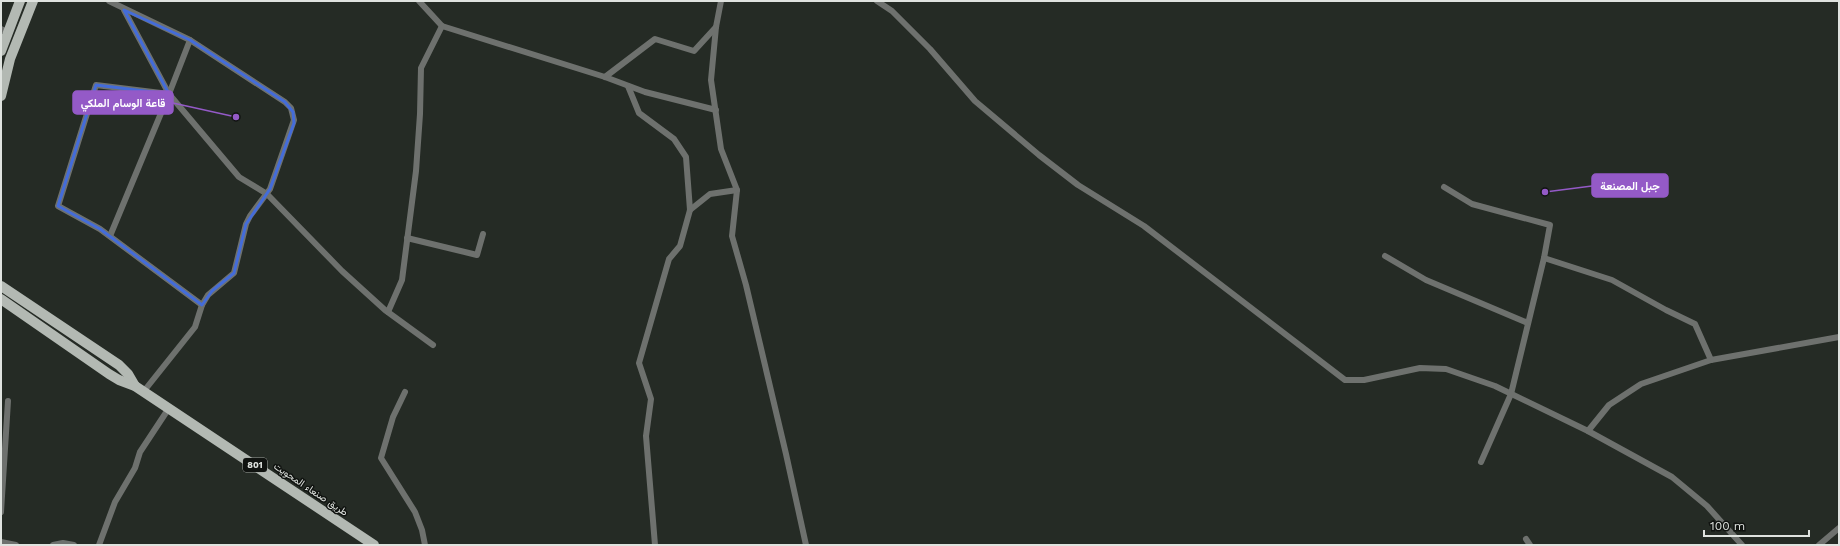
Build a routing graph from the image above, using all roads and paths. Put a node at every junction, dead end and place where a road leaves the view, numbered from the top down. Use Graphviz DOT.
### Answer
graph roads {
  1 [pos="20,1"];
  2 [pos="34,1"];
  3 [pos="110,1"];
  4 [pos="419,1"];
  5 [pos="721,1"];
  6 [pos="877,1"];
  7 [pos="124,10"];
  8 [pos="442,26"];
  9 [pos="716,27"];
  10 [pos="5,31"];
  11 [pos="190,40"];
  12 [pos="1,51"];
  13 [pos="605,77"];
  14 [pos="628,86"];
  15 [pos="169,94"];
  16 [pos="1,96"];
  17 [pos="716,110"];
  18 [pos="1444,187"];
  19 [pos="737,190"];
  20 [pos="267,194"];
  21 [pos="690,210"];
  22 [pos="484,234"];
  23 [pos="110,236"];
  24 [pos="407,238"];
  25 [pos="1385,256"];
  26 [pos="1544,258"];
  27 [pos="1,286"];
  28 [pos="1,300"];
  29 [pos="202,305"];
  30 [pos="388,312"];
  31 [pos="1528,323"];
  32 [pos="1839,337"];
  33 [pos="433,345"];
  34 [pos="1711,360"];
  35 [pos="140,388"];
  36 [pos="405,392"];
  37 [pos="1511,394"];
  38 [pos="8,401"];
  39 [pos="169,408"];
  40 [pos="1588,431"];
  41 [pos="1481,462"];
  42 [pos="1,512"];
  43 [pos="1839,528"];
  44 [pos="1,542"];
  45 [pos="16,545"];
  46 [pos="53,545"];
  47 [pos="74,545"];
  48 [pos="99,545"];
  49 [pos="374,545"];
  50 [pos="425,545"];
  51 [pos="655,545"];
  52 [pos="806,545"];
  53 [pos="1742,545"];
  54 [pos="1819,545"];
  1 -- 10 [label="main road"];
  2 -- 16 [label="main road"];
  3 -- 7 [label="street"];
  4 -- 8 [label="street"];
  5 -- 9 [label="street"];
  6 -- 37 [label="street"];
  7 -- 11 [label="street"];
  7 -- 15 [label="street"];
  8 -- 13 [label="street"];
  8 -- 24 [label="street"];
  9 -- 13 [label="street"];
  9 -- 17 [label="street"];
  10 -- 12 [label="main road"];
  11 -- 15 [label="street"];
  11 -- 20 [label="street"];
  13 -- 14 [label="street"];
  14 -- 17 [label="street"];
  14 -- 21 [label="street"];
  15 -- 20 [label="street"];
  15 -- 23 [label="street"];
  15 -- 23 [label="street"];
  17 -- 19 [label="street"];
  18 -- 26 [label="street"];
  19 -- 21 [label="street"];
  19 -- 52 [label="street"];
  20 -- 29 [label="street"];
  20 -- 30 [label="street"];
  21 -- 51 [label="street"];
  22 -- 24 [label="street"];
  23 -- 29 [label="street"];
  24 -- 30 [label="street"];
  25 -- 31 [label="street"];
  26 -- 31 [label="street"];
  26 -- 34 [label="street"];
  27 -- 35 [label="main road, طريق صنعاء المحويت / 801"];
  28 -- 35 [label="main road, طريق صنعاء المحويت / 801"];
  29 -- 35 [label="street"];
  30 -- 33 [label="street"];
  31 -- 37 [label="street"];
  32 -- 34 [label="street"];
  34 -- 40 [label="street"];
  35 -- 39 [label="main road, طريق صنعاء المحويت / 801"];
  36 -- 50 [label="street"];
  37 -- 40 [label="street"];
  37 -- 41 [label="street"];
  38 -- 42 [label="street"];
  39 -- 48 [label="street"];
  39 -- 49 [label="main road, طريق صنعاء المحويت / 801"];
  40 -- 53 [label="street"];
  43 -- 54 [label="street"];
  44 -- 45 [label="street"];
  46 -- 47 [label="street"];
}
